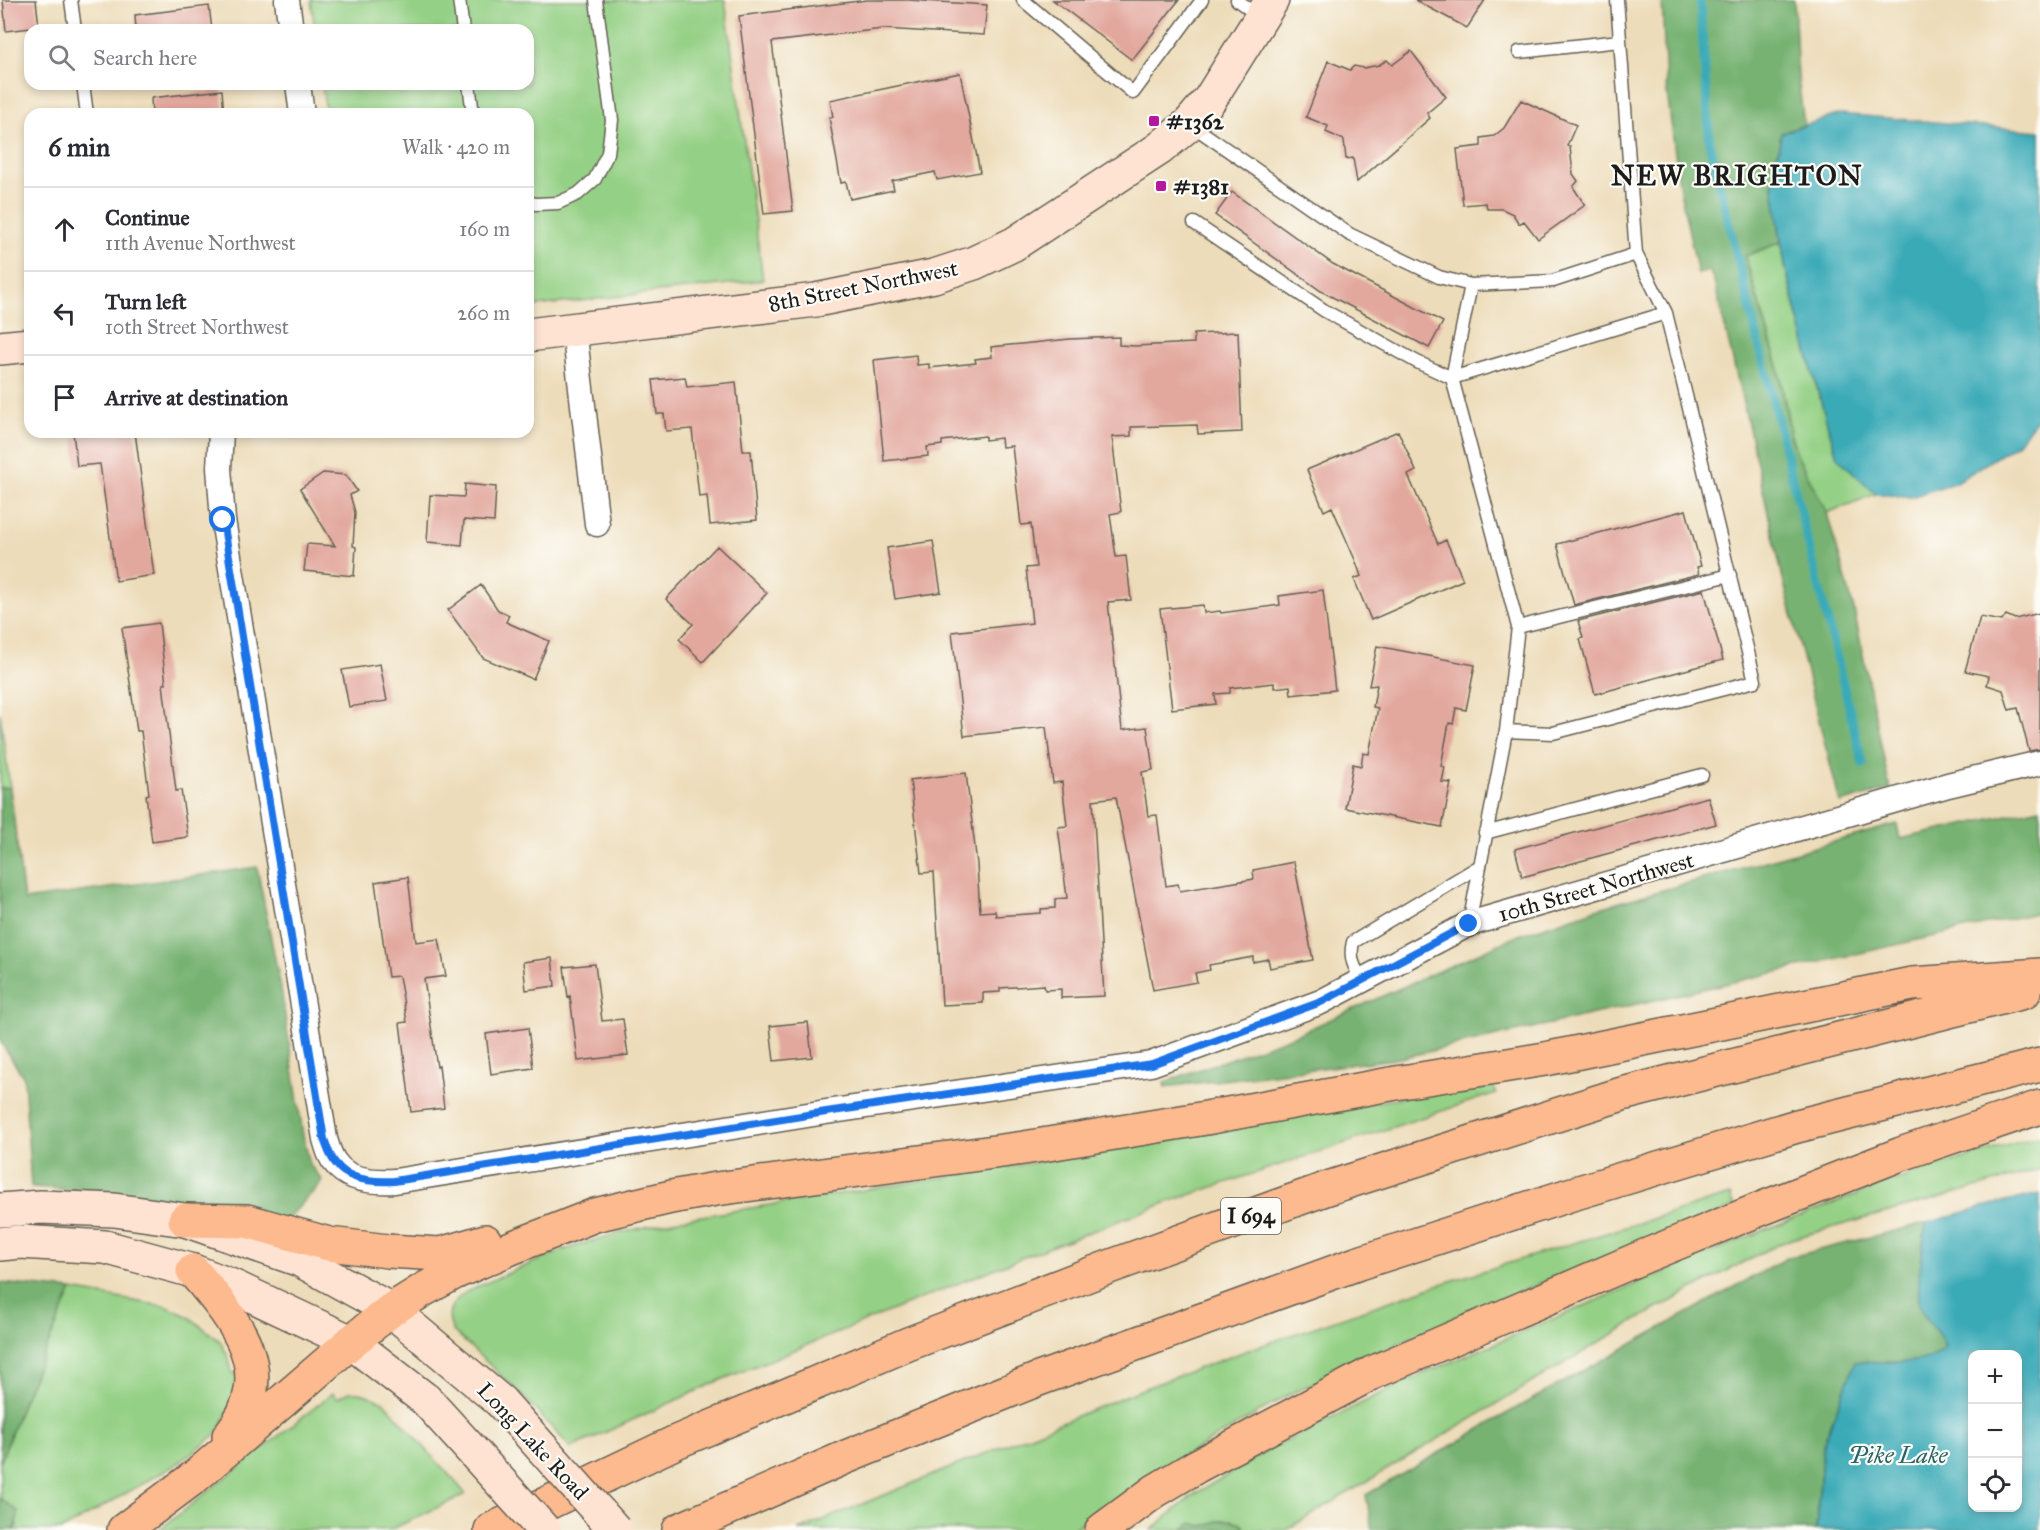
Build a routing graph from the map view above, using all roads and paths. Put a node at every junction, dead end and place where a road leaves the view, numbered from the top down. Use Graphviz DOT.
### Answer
graph roads {
  1 [pos="71,0"];
  2 [pos="287,0"];
  3 [pos="459,0"];
  4 [pos="596,0"];
  5 [pos="1023,0"];
  6 [pos="1202,0"];
  7 [pos="1617,0"];
  8 [pos="1257,6"];
  9 [pos="74,24"];
  10 [pos="290,24"];
  11 [pos="462,24"];
  12 [pos="1620,42"];
  13 [pos="1519,52"];
  14 [pos="83,90"];
  15 [pos="299,90"];
  16 [pos="470,90"];
  17 [pos="86,108"];
  18 [pos="301,108"];
  19 [pos="472,108"];
  20 [pos="1189,124"];
  21 [pos="534,204"];
  22 [pos="1194,223"];
  23 [pos="1636,254"];
  24 [pos="1471,285"];
  25 [pos="1666,313"];
  26 [pos="574,329"];
  27 [pos="534,334"];
  28 [pos="24,346"];
  29 [pos="0,348"];
  30 [pos="1452,378"];
  31 [pos="221,438"];
  32 [pos="597,524"];
  33 [pos="1730,575"];
  34 [pos="1518,627"];
  35 [pos="1506,731"];
  36 [pos="2040,764"];
  37 [pos="1702,775"];
  38 [pos="1485,833"];
  39 [pos="1480,866"];
  40 [pos="1469,924"];
  41 [pos="2040,975"];
  42 [pos="1362,980"];
  43 [pos="2040,987"];
  44 [pos="2040,1065"];
  45 [pos="2040,1107"];
  46 [pos="0,1210"];
  47 [pos="185,1220"];
  48 [pos="555,1230"];
  49 [pos="0,1244"];
  50 [pos="193,1270"];
  51 [pos="391,1310"];
  52 [pos="351,1342"];
  53 [pos="196,1476"];
  54 [pos="124,1530"];
  55 [pos="491,1530"];
  56 [pos="544,1530"];
  57 [pos="615,1530"];
  58 [pos="679,1530"];
  59 [pos="1102,1530"];
  1 -- 9 [label="lane"];
  2 -- 10 [label="street"];
  3 -- 11 [label="lane"];
  4 -- 21 [label="lane"];
  5 -- 6 [label="lane"];
  7 -- 12 [label="lane"];
  8 -- 20 [label="street, 8th Street Northwest"];
  12 -- 13 [label="lane"];
  12 -- 23 [label="lane"];
  14 -- 17 [label="lane"];
  15 -- 18 [label="street"];
  16 -- 19 [label="lane"];
  20 -- 24 [label="lane"];
  20 -- 26 [label="street, 8th Street Northwest"];
  22 -- 30 [label="lane"];
  23 -- 24 [label="lane"];
  23 -- 25 [label="lane"];
  24 -- 30 [label="lane"];
  25 -- 30 [label="lane"];
  25 -- 33 [label="lane"];
  26 -- 27 [label="street, 8th Street Northwest"];
  26 -- 32 [label="street"];
  28 -- 29 [label="street"];
  30 -- 34 [label="lane"];
  31 -- 42 [label="street, 10th Street Northwest"];
  33 -- 34 [label="lane"];
  33 -- 35 [label="lane"];
  34 -- 35 [label="lane"];
  35 -- 38 [label="lane"];
  36 -- 40 [label="street, 10th Street Northwest"];
  37 -- 38 [label="lane"];
  38 -- 39 [label="lane"];
  39 -- 40 [label="lane"];
  39 -- 42 [label="lane"];
  40 -- 42 [label="street, 10th Street Northwest"];
  41 -- 48 [label="highway"];
  43 -- 55 [label="highway, I 694"];
  44 -- 58 [label="highway"];
  45 -- 59 [label="highway"];
  46 -- 47 [label="street"];
  47 -- 48 [label="highway"];
  47 -- 51 [label="street"];
  48 -- 51 [label="highway"];
  49 -- 50 [label="street"];
  50 -- 52 [label="street"];
  50 -- 53 [label="highway"];
  51 -- 52 [label="highway"];
  51 -- 57 [label="street, Long Lake Road, bridge"];
  52 -- 53 [label="highway"];
  52 -- 56 [label="street, bridge"];
  53 -- 54 [label="highway"];
}
